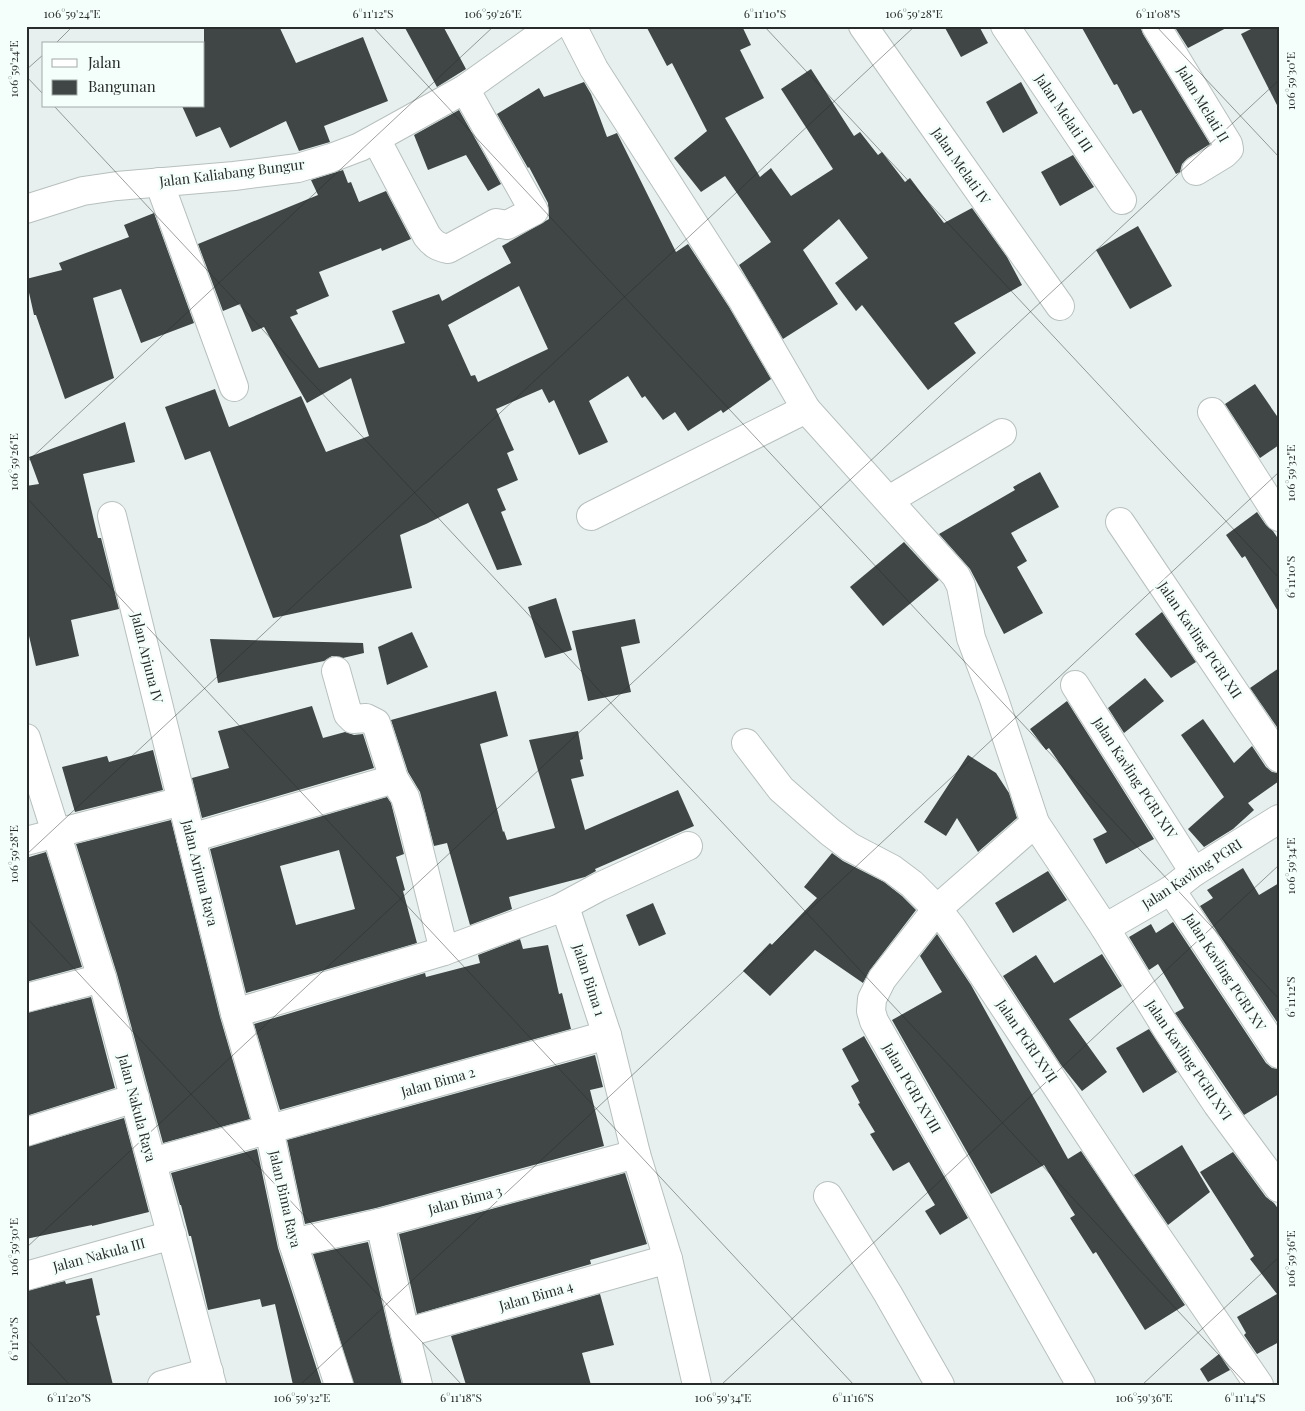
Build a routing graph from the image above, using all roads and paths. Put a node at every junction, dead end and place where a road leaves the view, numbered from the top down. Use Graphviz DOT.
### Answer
graph roads {
  1 [pos="553,26"];
  2 [pos="572,26"];
  3 [pos="863,26"];
  4 [pos="1005,26"];
  5 [pos="1156,26"];
  6 [pos="465,89"];
  7 [pos="376,139"];
  8 [pos="1196,170"];
  9 [pos="159,182"];
  10 [pos="1122,200"];
  11 [pos="26,209"];
  12 [pos="1060,306"];
  13 [pos="234,387"];
  14 [pos="806,409"];
  15 [pos="1212,412"];
  16 [pos="1002,433"];
  17 [pos="889,500"];
  18 [pos="112,516"];
  19 [pos="591,516"];
  20 [pos="1279,517"];
  21 [pos="1120,522"];
  22 [pos="336,671"];
  23 [pos="1075,685"];
  24 [pos="26,738"];
  25 [pos="746,743"];
  26 [pos="1279,758"];
  27 [pos="394,779"];
  28 [pos="182,801"];
  29 [pos="1279,819"];
  30 [pos="1036,823"];
  31 [pos="55,833"];
  32 [pos="191,838"];
  33 [pos="26,841"];
  34 [pos="688,846"];
  35 [pos="1194,872"];
  36 [pos="1170,890"];
  37 [pos="558,909"];
  38 [pos="937,909"];
  39 [pos="1104,928"];
  40 [pos="444,951"];
  41 [pos="102,978"];
  42 [pos="26,998"];
  43 [pos="236,1013"];
  44 [pos="607,1034"];
  45 [pos="1279,1054"];
  46 [pos="134,1098"];
  47 [pos="269,1129"];
  48 [pos="26,1132"];
  49 [pos="636,1154"];
  50 [pos="152,1162"];
  51 [pos="1279,1188"];
  52 [pos="828,1196"];
  53 [pos="380,1223"];
  54 [pos="172,1235"];
  55 [pos="293,1244"];
  56 [pos="668,1258"];
  57 [pos="26,1276"];
  58 [pos="405,1333"];
  59 [pos="210,1379"];
  60 [pos="162,1385"];
  61 [pos="339,1385"];
  62 [pos="418,1385"];
  63 [pos="697,1385"];
  64 [pos="940,1385"];
  65 [pos="1081,1385"];
  66 [pos="1259,1385"];
  1 -- 6 [label="street, Jalan Kaliabang Bungur"];
  2 -- 14 [label="street, Jalan Kavling PGRI XVI"];
  3 -- 12 [label="street, Jalan Melati IV"];
  4 -- 10 [label="street, Jalan Melati III"];
  5 -- 8 [label="street, Jalan Melati II"];
  6 -- 7 [label="street, Jalan Kaliabang Bungur"];
  6 -- 7 [label="street"];
  7 -- 9 [label="street, Jalan Kaliabang Bungur"];
  9 -- 11 [label="street, Jalan Kaliabang Bungur"];
  9 -- 13 [label="street"];
  14 -- 17 [label="street, Jalan Kavling PGRI XVI"];
  14 -- 19 [label="street"];
  15 -- 20 [label="street"];
  16 -- 17 [label="street"];
  17 -- 30 [label="street, Jalan Kavling PGRI XVI"];
  18 -- 28 [label="street, Jalan Arjuna IV"];
  21 -- 26 [label="street, Jalan Kavling PGRI XII"];
  22 -- 27 [label="street"];
  23 -- 35 [label="street, Jalan Kavling PGRI XIV"];
  24 -- 31 [label="street, Jalan Nakula Raya"];
  25 -- 38 [label="street, Jalan PGRI XVII"];
  27 -- 32 [label="street"];
  27 -- 40 [label="street"];
  28 -- 31 [label="street, Jalan Arjuna Raya"];
  28 -- 32 [label="street, Jalan Arjuna Raya"];
  29 -- 35 [label="street, Jalan Kavling PGRI"];
  30 -- 38 [label="street, Jalan PGRI XVIII"];
  30 -- 39 [label="street, Jalan Kavling PGRI XVI"];
  31 -- 33 [label="street, Jalan Arjuna Raya"];
  31 -- 41 [label="street, Jalan Nakula Raya"];
  32 -- 43 [label="street, Jalan Arjuna Raya"];
  34 -- 37 [label="street"];
  35 -- 36 [label="street, Jalan Kavling PGRI"];
  36 -- 39 [label="street, Jalan Kavling PGRI"];
  36 -- 45 [label="street, Jalan Kavling PGRI XV"];
  37 -- 40 [label="street"];
  37 -- 44 [label="street, Jalan Bima 1"];
  38 -- 65 [label="street, Jalan PGRI XVIII"];
  38 -- 66 [label="street, Jalan PGRI XVII"];
  39 -- 51 [label="street, Jalan Kavling PGRI XVI"];
  40 -- 43 [label="street"];
  41 -- 42 [label="street"];
  41 -- 46 [label="street, Jalan Nakula Raya"];
  43 -- 47 [label="street, Jalan Bima Raya"];
  44 -- 47 [label="street, Jalan Bima 2"];
  44 -- 49 [label="street, Jalan Bima 1"];
  46 -- 48 [label="street"];
  46 -- 50 [label="street, Jalan Nakula Raya"];
  47 -- 50 [label="street, Jalan Bima 2"];
  47 -- 55 [label="street, Jalan Bima Raya"];
  49 -- 53 [label="street, Jalan Bima 3"];
  49 -- 56 [label="street, Jalan Bima 1"];
  50 -- 54 [label="street, Jalan Nakula Raya"];
  52 -- 64 [label="street"];
  53 -- 55 [label="street, Jalan Bima 3"];
  53 -- 58 [label="street"];
  54 -- 57 [label="street, Jalan Nakula III"];
  54 -- 59 [label="street, Jalan Nakula Raya"];
  55 -- 61 [label="street, Jalan Bima Raya"];
  56 -- 58 [label="street, Jalan Bima 4"];
  56 -- 63 [label="street, Jalan Bima 1"];
  58 -- 62 [label="street"];
  59 -- 60 [label="street"];
}
